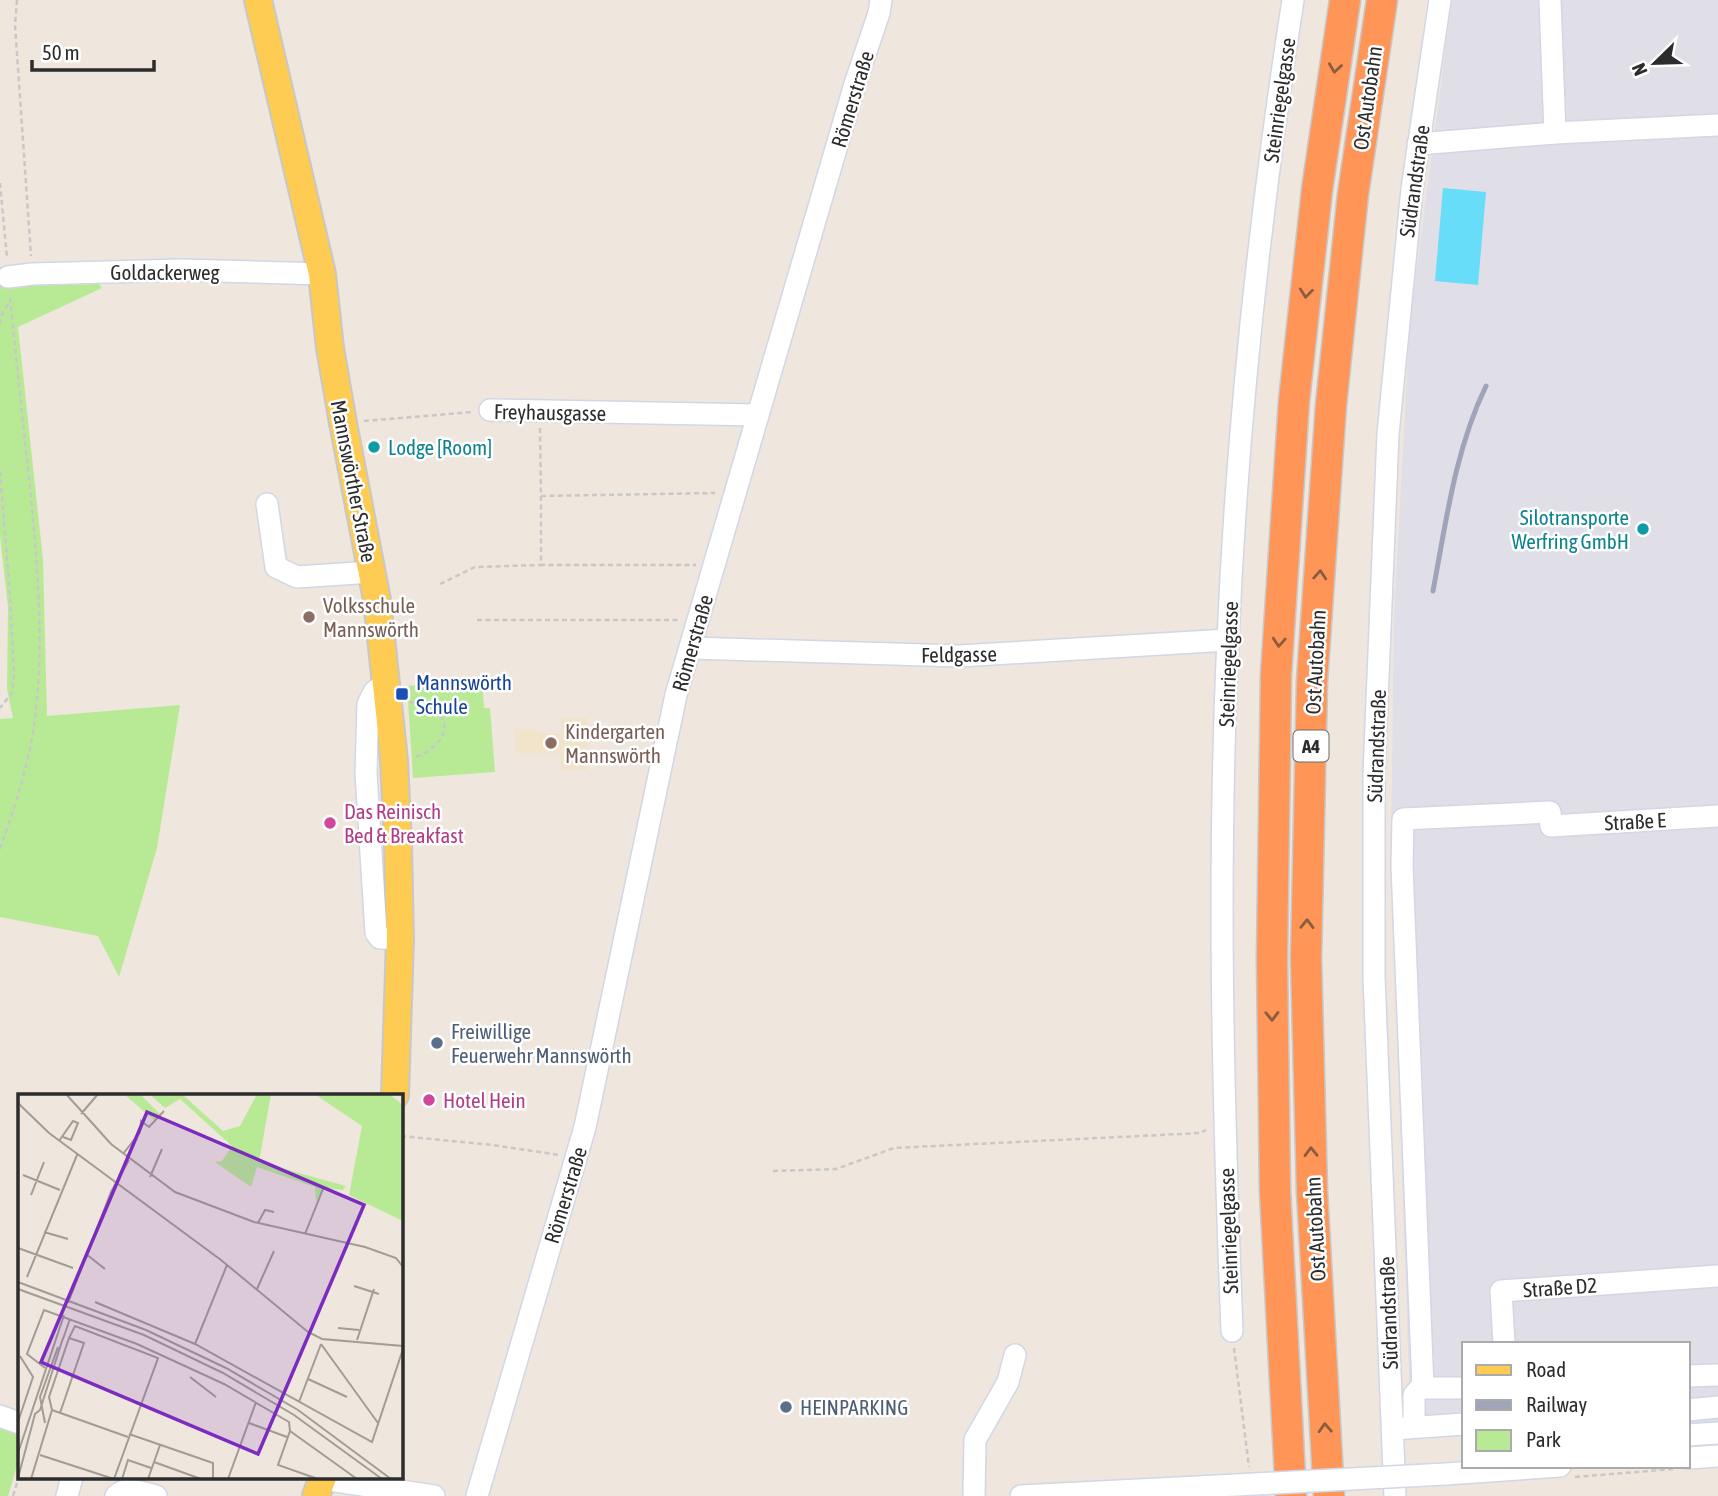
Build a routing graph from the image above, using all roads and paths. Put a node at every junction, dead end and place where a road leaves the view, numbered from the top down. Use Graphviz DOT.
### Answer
graph roads {
  1 [pos="17,0"];
  2 [pos="258,0"];
  3 [pos="881,0"];
  4 [pos="1293,0"];
  5 [pos="1345,0"];
  6 [pos="1382,0"];
  7 [pos="1440,0"];
  8 [pos="1550,0"];
  9 [pos="1718,125"];
  10 [pos="1555,133"];
  11 [pos="1419,144"];
  12 [pos="0,183"];
  13 [pos="32,274"];
  14 [pos="322,274"];
  15 [pos="8,277"];
  16 [pos="10,301"];
  17 [pos="0,324"];
  18 [pos="490,410"];
  19 [pos="540,413"];
  20 [pos="758,415"];
  21 [pos="343,424"];
  22 [pos="0,471"];
  23 [pos="736,493"];
  24 [pos="541,496"];
  25 [pos="267,504"];
  26 [pos="541,565"];
  27 [pos="715,565"];
  28 [pos="372,572"];
  29 [pos="440,584"];
  30 [pos="477,620"];
  31 [pos="699,620"];
  32 [pos="1228,640"];
  33 [pos="691,648"];
  34 [pos="387,692"];
  35 [pos="0,708"];
  36 [pos="394,760"];
  37 [pos="1718,816"];
  38 [pos="370,845"];
  39 [pos="398,845"];
  40 [pos="0,849"];
  41 [pos="400,939"];
  42 [pos="395,1094"];
  43 [pos="1224,1123"];
  44 [pos="402,1136"];
  45 [pos="576,1158"];
  46 [pos="774,1171"];
  47 [pos="1718,1276"];
  48 [pos="1231,1331"];
  49 [pos="1504,1342"];
  50 [pos="1015,1355"];
  51 [pos="1718,1374"];
  52 [pos="1690,1377"];
  53 [pos="1423,1385"];
  54 [pos="1462,1388"];
  55 [pos="1718,1407"];
  56 [pos="1690,1410"];
  57 [pos="0,1416"];
  58 [pos="18,1423"];
  59 [pos="1462,1424"];
  60 [pos="1403,1428"];
  61 [pos="1718,1433"];
  62 [pos="1690,1435"];
  63 [pos="1718,1456"];
  64 [pos="1690,1461"];
  65 [pos="1616,1468"];
  66 [pos="1564,1472"];
  67 [pos="19,1478"];
  68 [pos="72,1478"];
  69 [pos="1243,1479"];
  70 [pos="320,1484"];
  71 [pos="13,1496"];
  72 [pos="67,1496"];
  73 [pos="116,1496"];
  74 [pos="156,1496"];
  75 [pos="435,1496"];
  76 [pos="477,1496"];
  77 [pos="974,1496"];
  78 [pos="1021,1496"];
  79 [pos="1291,1496"];
  80 [pos="1329,1496"];
  81 [pos="1395,1496"];
  1 -- 13 [label="path"];
  2 -- 14 [label="main road, Mannswörther Straße"];
  3 -- 20 [label="street, Römerstraße"];
  4 -- 32 [label="street, Steinriegelgasse"];
  5 -- 79 [label="highway, Ost Autobahn / A4, one-way"];
  80 -- 6 [label="highway, Ost Autobahn / A4, one-way"];
  7 -- 11 [label="street, Südrandstraße"];
  8 -- 10 [label="street"];
  9 -- 10 [label="street"];
  10 -- 11 [label="street"];
  11 -- 60 [label="street, Südrandstraße"];
  12 -- 15 [label="path"];
  13 -- 14 [label="street, Goldackerweg"];
  13 -- 15 [label="street, Goldackerweg"];
  14 -- 21 [label="main road, Mannswörther Straße"];
  15 -- 16 [label="path"];
  16 -- 17 [label="path"];
  16 -- 40 [label="path"];
  18 -- 19 [label="street, Freyhausgasse"];
  18 -- 21 [label="path, Freyhausgasse"];
  19 -- 20 [label="street, Freyhausgasse"];
  19 -- 24 [label="path"];
  20 -- 23 [label="street, Römerstraße"];
  21 -- 28 [label="main road, Mannswörther Straße"];
  22 -- 35 [label="path"];
  23 -- 24 [label="path"];
  23 -- 27 [label="street, Römerstraße"];
  24 -- 26 [label="path"];
  25 -- 28 [label="street"];
  26 -- 27 [label="path"];
  26 -- 29 [label="path"];
  27 -- 31 [label="street, Römerstraße"];
  28 -- 34 [label="main road, Mannswörther Straße"];
  30 -- 31 [label="path"];
  31 -- 33 [label="street, Römerstraße"];
  32 -- 33 [label="street, Feldgasse"];
  32 -- 43 [label="street, Steinriegelgasse"];
  33 -- 45 [label="street, Römerstraße"];
  34 -- 36 [label="main road, Mannswörther Straße"];
  34 -- 36 [label="path"];
  34 -- 38 [label="street"];
  36 -- 39 [label="main road, Mannswörther Straße"];
  37 -- 53 [label="street, Straße E"];
  38 -- 39 [label="street"];
  38 -- 41 [label="street"];
  39 -- 41 [label="main road, Mannswörther Straße"];
  41 -- 42 [label="main road, Mannswörther Straße"];
  43 -- 46 [label="path"];
  43 -- 48 [label="street, Steinriegelgasse"];
  44 -- 45 [label="path"];
  45 -- 76 [label="street, Römerstraße"];
  47 -- 49 [label="street, Straße D2"];
  48 -- 69 [label="path"];
  50 -- 77 [label="street"];
  51 -- 52 [label="street"];
  53 -- 54 [label="street"];
  53 -- 60 [label="street"];
  55 -- 56 [label="street"];
  57 -- 58 [label="street"];
  59 -- 60 [label="street"];
  60 -- 81 [label="street, Südrandstraße"];
  61 -- 62 [label="street"];
  63 -- 64 [label="street"];
  65 -- 66 [label="path"];
  66 -- 69 [label="street, bridge"];
  67 -- 71 [label="path"];
  68 -- 72 [label="street"];
  69 -- 78 [label="street"];
  70 -- 75 [label="street"];
  73 -- 74 [label="street"];
}
